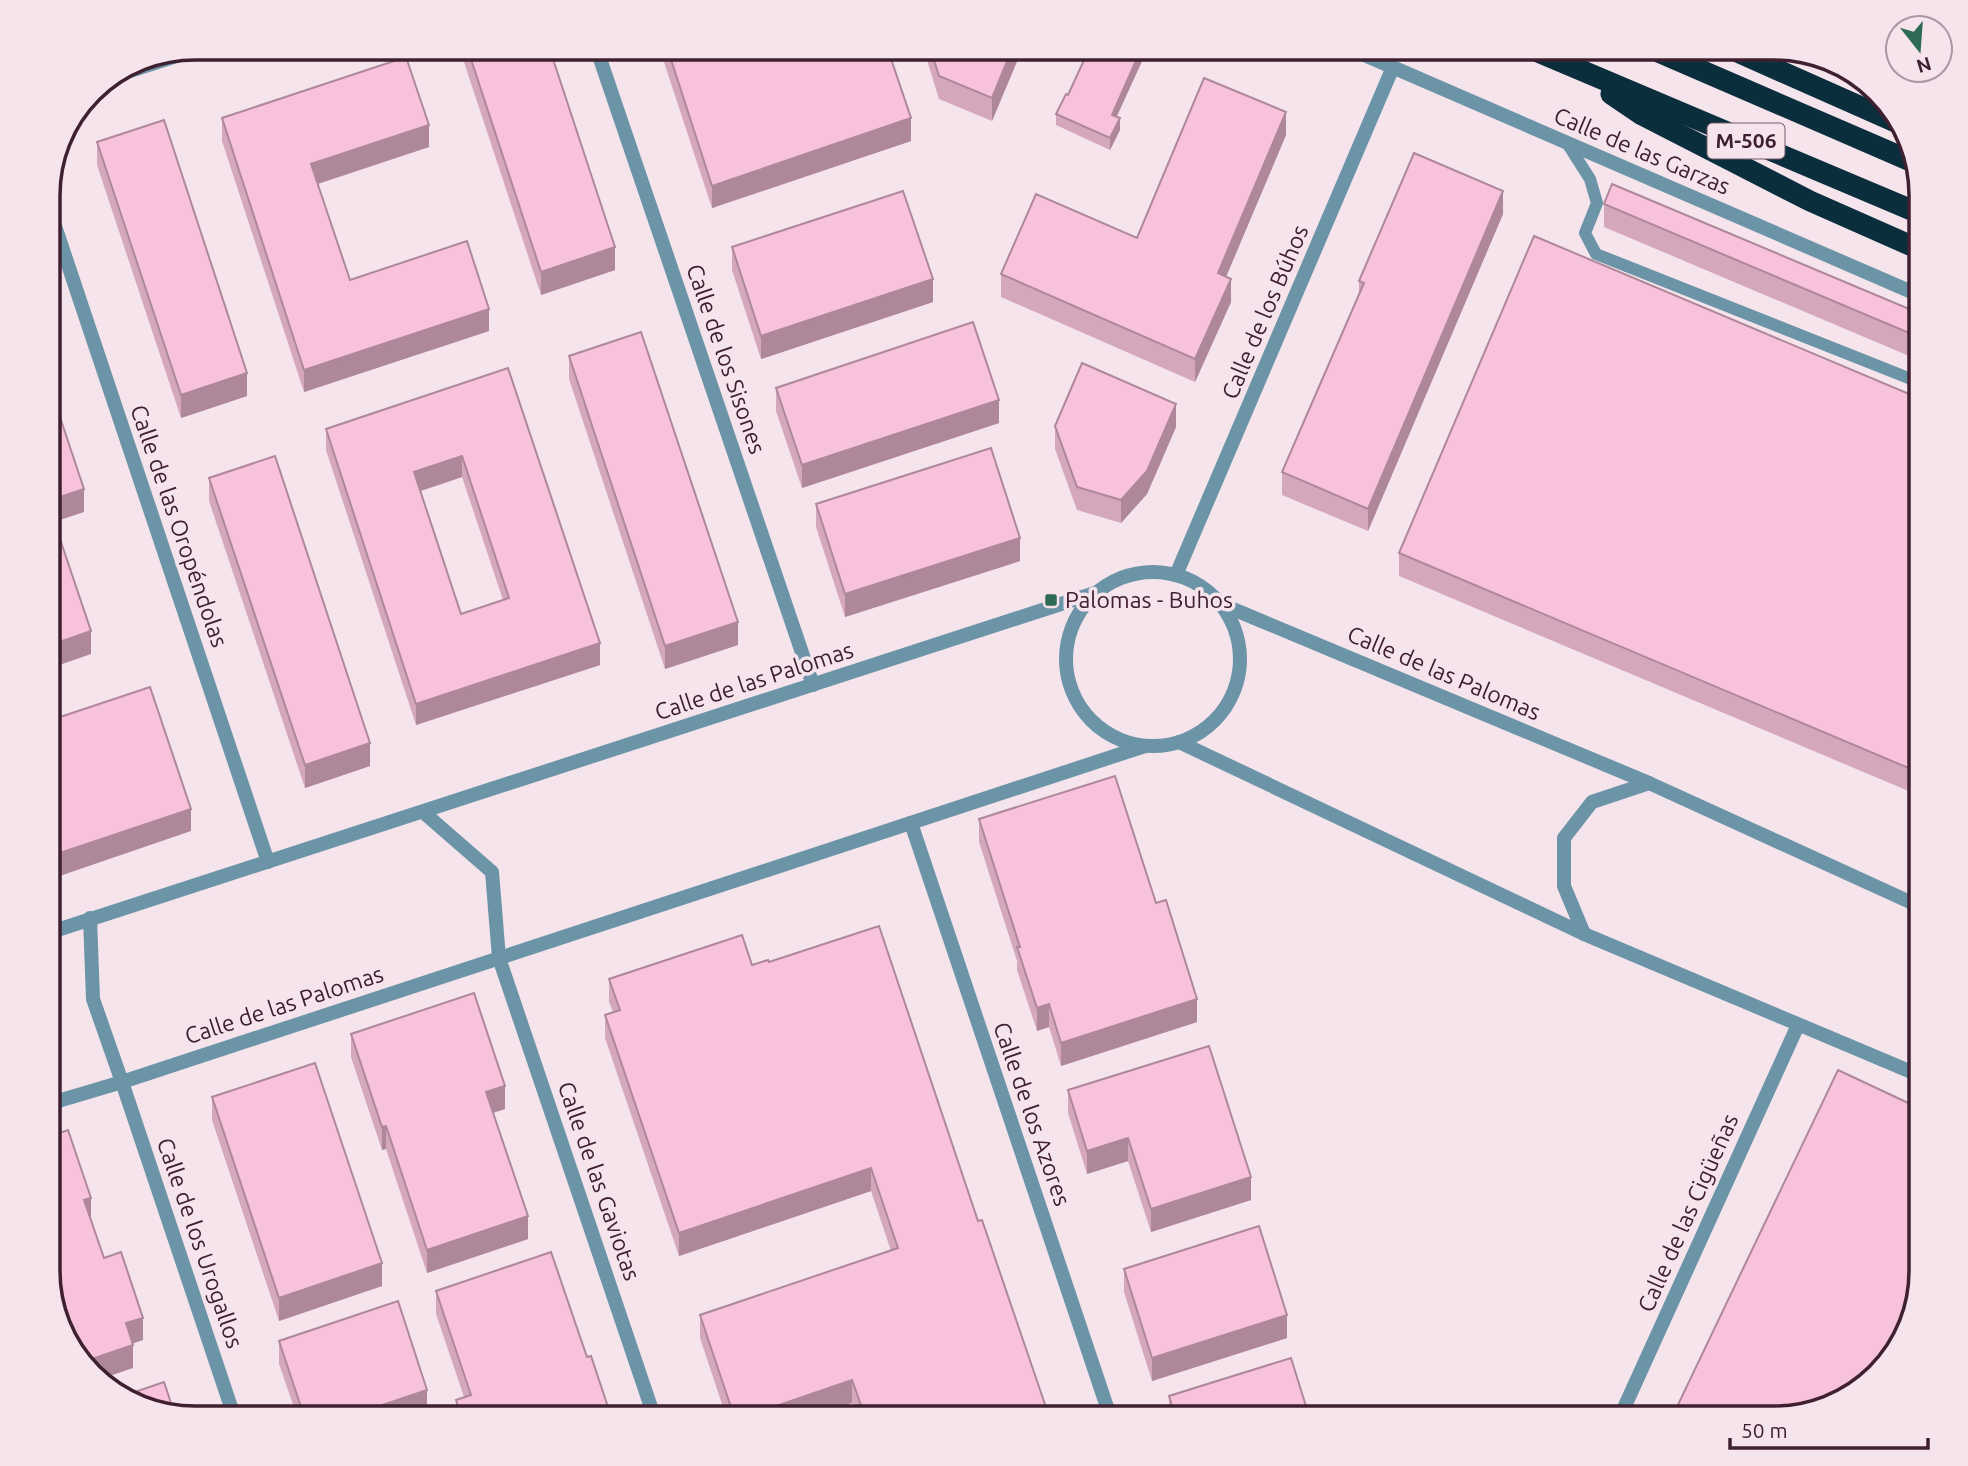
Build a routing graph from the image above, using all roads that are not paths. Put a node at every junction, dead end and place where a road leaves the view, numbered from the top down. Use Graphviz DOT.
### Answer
graph roads {
  1 [pos="600,60"];
  2 [pos="1377,60"];
  3 [pos="1555,60"];
  4 [pos="1677,60"];
  5 [pos="1755,60"];
  6 [pos="1393,67"];
  7 [pos="1571,67"];
  8 [pos="1885,117"];
  9 [pos="1567,143"];
  10 [pos="1903,158"];
  11 [pos="1909,209"];
  12 [pos="60,241"];
  13 [pos="1909,245"];
  14 [pos="1909,291"];
  15 [pos="1909,378"];
  16 [pos="1177,575"];
  17 [pos="1098,592"];
  18 [pos="1221,604"];
  19 [pos="813,685"];
  20 [pos="1179,742"];
  21 [pos="1145,746"];
  22 [pos="1649,783"];
  23 [pos="423,812"];
  24 [pos="911,823"];
  25 [pos="268,862"];
  26 [pos="1909,902"];
  27 [pos="90,918"];
  28 [pos="60,929"];
  29 [pos="1584,934"];
  30 [pos="499,958"];
  31 [pos="1798,1025"];
  32 [pos="1909,1071"];
  33 [pos="122,1082"];
  34 [pos="60,1100"];
  35 [pos="231,1406"];
  36 [pos="651,1406"];
  37 [pos="1107,1406"];
  38 [pos="1625,1406"];
  1 -- 19 [label="street, Calle de los Sisones"];
  2 -- 6 [label="street, Calle de las Garzas"];
  3 -- 7 [label="highway, M-506"];
  4 -- 10 [label="highway, M-506"];
  5 -- 8 [label="highway"];
  6 -- 9 [label="street, Calle de las Garzas"];
  6 -- 16 [label="street, Calle de los Búhos"];
  7 -- 11 [label="highway, M-506"];
  7 -- 13 [label="highway"];
  9 -- 14 [label="street, Calle de las Garzas"];
  9 -- 15 [label="lane"];
  12 -- 25 [label="street, Calle de las Oropéndolas"];
  16 -- 17 [label="street"];
  16 -- 18 [label="street"];
  17 -- 19 [label="street, Calle de las Palomas"];
  17 -- 21 [label="street"];
  18 -- 20 [label="street"];
  18 -- 22 [label="street, Calle de las Palomas"];
  19 -- 23 [label="street, Calle de las Palomas"];
  20 -- 21 [label="street"];
  20 -- 29 [label="street"];
  21 -- 24 [label="street, Calle de las Palomas"];
  22 -- 26 [label="street, Calle de las Palomas"];
  22 -- 29 [label="street"];
  23 -- 25 [label="street, Calle de las Palomas"];
  23 -- 30 [label="street"];
  24 -- 30 [label="street, Calle de las Palomas"];
  24 -- 37 [label="street, Calle de los Azores"];
  25 -- 27 [label="street, Calle de las Palomas"];
  27 -- 28 [label="street, Calle de las Palomas"];
  27 -- 33 [label="street"];
  29 -- 31 [label="street"];
  30 -- 33 [label="street, Calle de las Palomas"];
  30 -- 36 [label="street, Calle de las Gaviotas"];
  31 -- 32 [label="street"];
  31 -- 38 [label="street, Calle de las Cigüeñas"];
  33 -- 34 [label="street, Calle de las Palomas"];
  33 -- 35 [label="street, Calle de los Urogallos"];
}
